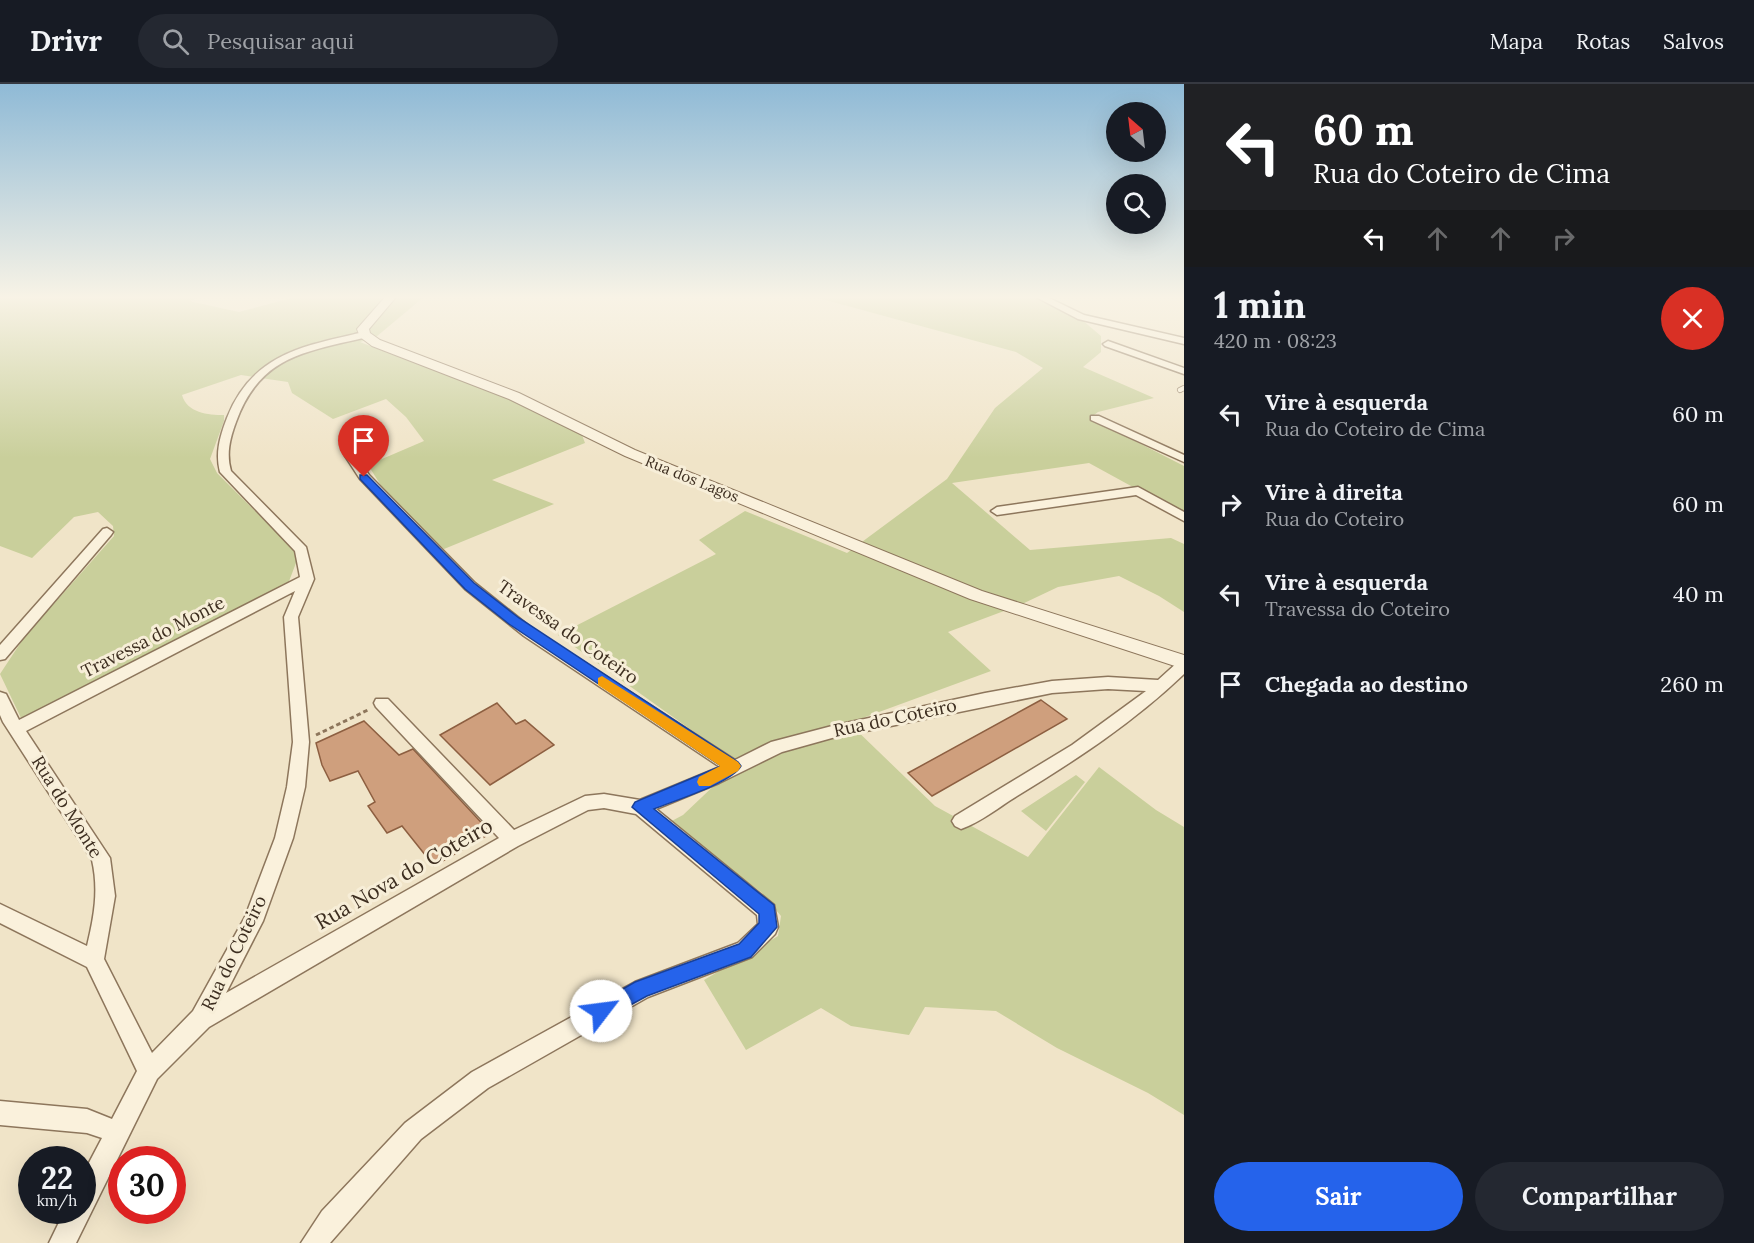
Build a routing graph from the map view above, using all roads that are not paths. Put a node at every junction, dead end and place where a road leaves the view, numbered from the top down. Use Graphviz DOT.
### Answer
graph roads {
  1 [pos="301,350"];
  2 [pos="394,350"];
  3 [pos="1125,350"];
  4 [pos="1184,371"];
  5 [pos="1095,418"];
  6 [pos="351,456"];
  7 [pos="1184,459"];
  8 [pos="997,511"];
  9 [pos="1184,517"];
  10 [pos="107,532"];
  11 [pos="307,579"];
  12 [pos="0,655"];
  13 [pos="1184,664"];
  14 [pos="1163,686"];
  15 [pos="0,698"];
  16 [pos="382,703"];
  17 [pos="16,729"];
  18 [pos="733,766"];
  19 [pos="640,807"];
  20 [pos="961,820"];
  21 [pos="512,840"];
  22 [pos="0,913"];
  23 [pos="94,960"];
  24 [pos="201,1019"];
  25 [pos="149,1071"];
  26 [pos="0,1113"];
  27 [pos="117,1132"];
  28 [pos="96,1175"];
  29 [pos="72,1224"];
  30 [pos="62,1243"];
  31 [pos="314,1243"];
  1 -- 11 [label="street"];
  2 -- 13 [label="street, Rua dos Lagos"];
  3 -- 4 [label="street"];
  5 -- 7 [label="street"];
  6 -- 18 [label="street, Travessa do Coteiro"];
  8 -- 9 [label="street"];
  10 -- 12 [label="street"];
  11 -- 17 [label="street, Travessa do Monte"];
  11 -- 24 [label="street, Rua do Coteiro"];
  13 -- 14 [label="street"];
  14 -- 18 [label="street, Rua do Coteiro"];
  14 -- 20 [label="street"];
  15 -- 17 [label="street, Rua do Monte"];
  16 -- 21 [label="street"];
  17 -- 23 [label="street, Rua do Monte"];
  18 -- 19 [label="street, Rua do Coteiro"];
  19 -- 21 [label="street, Rua Nova do Coteiro"];
  19 -- 31 [label="street"];
  21 -- 24 [label="street, Rua Nova do Coteiro"];
  22 -- 23 [label="street"];
  23 -- 25 [label="street"];
  24 -- 25 [label="street, Rua do Coteiro"];
  25 -- 27 [label="street, Rua do Coteiro"];
  26 -- 27 [label="street"];
  27 -- 28 [label="street, Rua do Coteiro"];
  29 -- 30 [label="street"];
}
